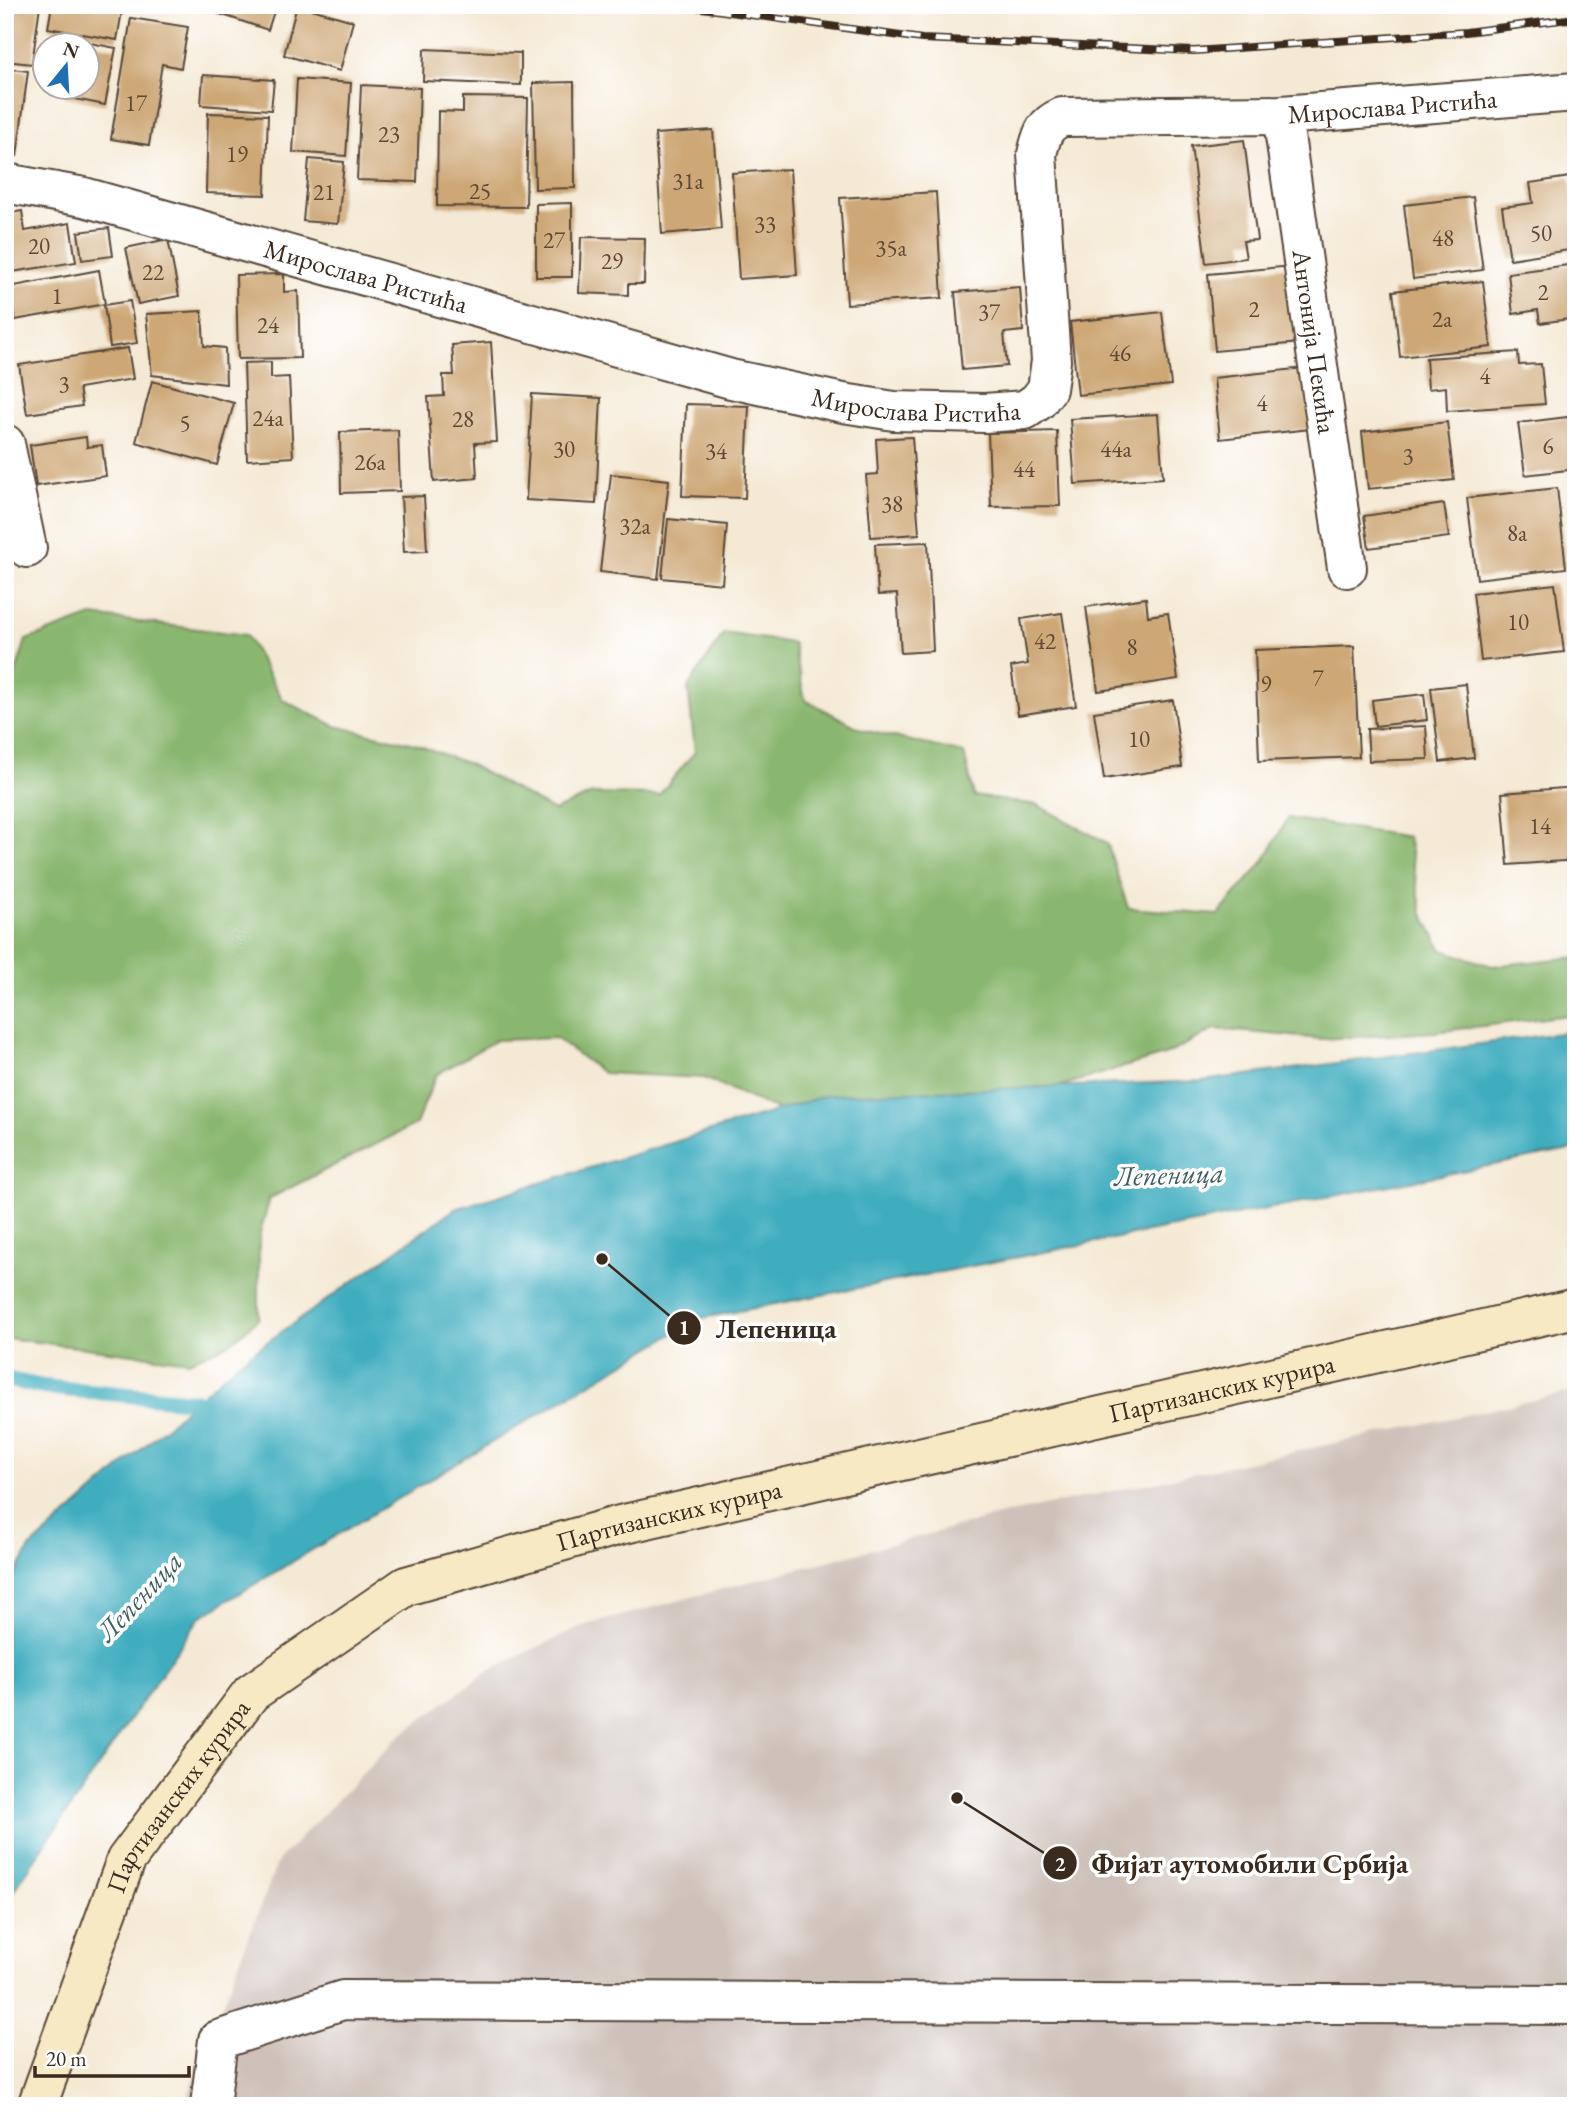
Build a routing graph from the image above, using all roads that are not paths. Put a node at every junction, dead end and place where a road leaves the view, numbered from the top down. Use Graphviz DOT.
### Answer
graph roads {
  1 [pos="1575,95"];
  2 [pos="1282,115"];
  3 [pos="5,183"];
  4 [pos="5,444"];
  5 [pos="27,548"];
  6 [pos="1347,568"];
  7 [pos="1576,1308"];
  8 [pos="1576,2005"];
  9 [pos="37,2106"];
  10 [pos="210,2106"];
  1 -- 2 [label="street, Мирослава Ристића"];
  2 -- 3 [label="street, Мирослава Ристића"];
  2 -- 6 [label="street, Антонија Пекића"];
  4 -- 5 [label="street"];
  7 -- 9 [label="street, Партизанских курира"];
  8 -- 10 [label="street"];
}
